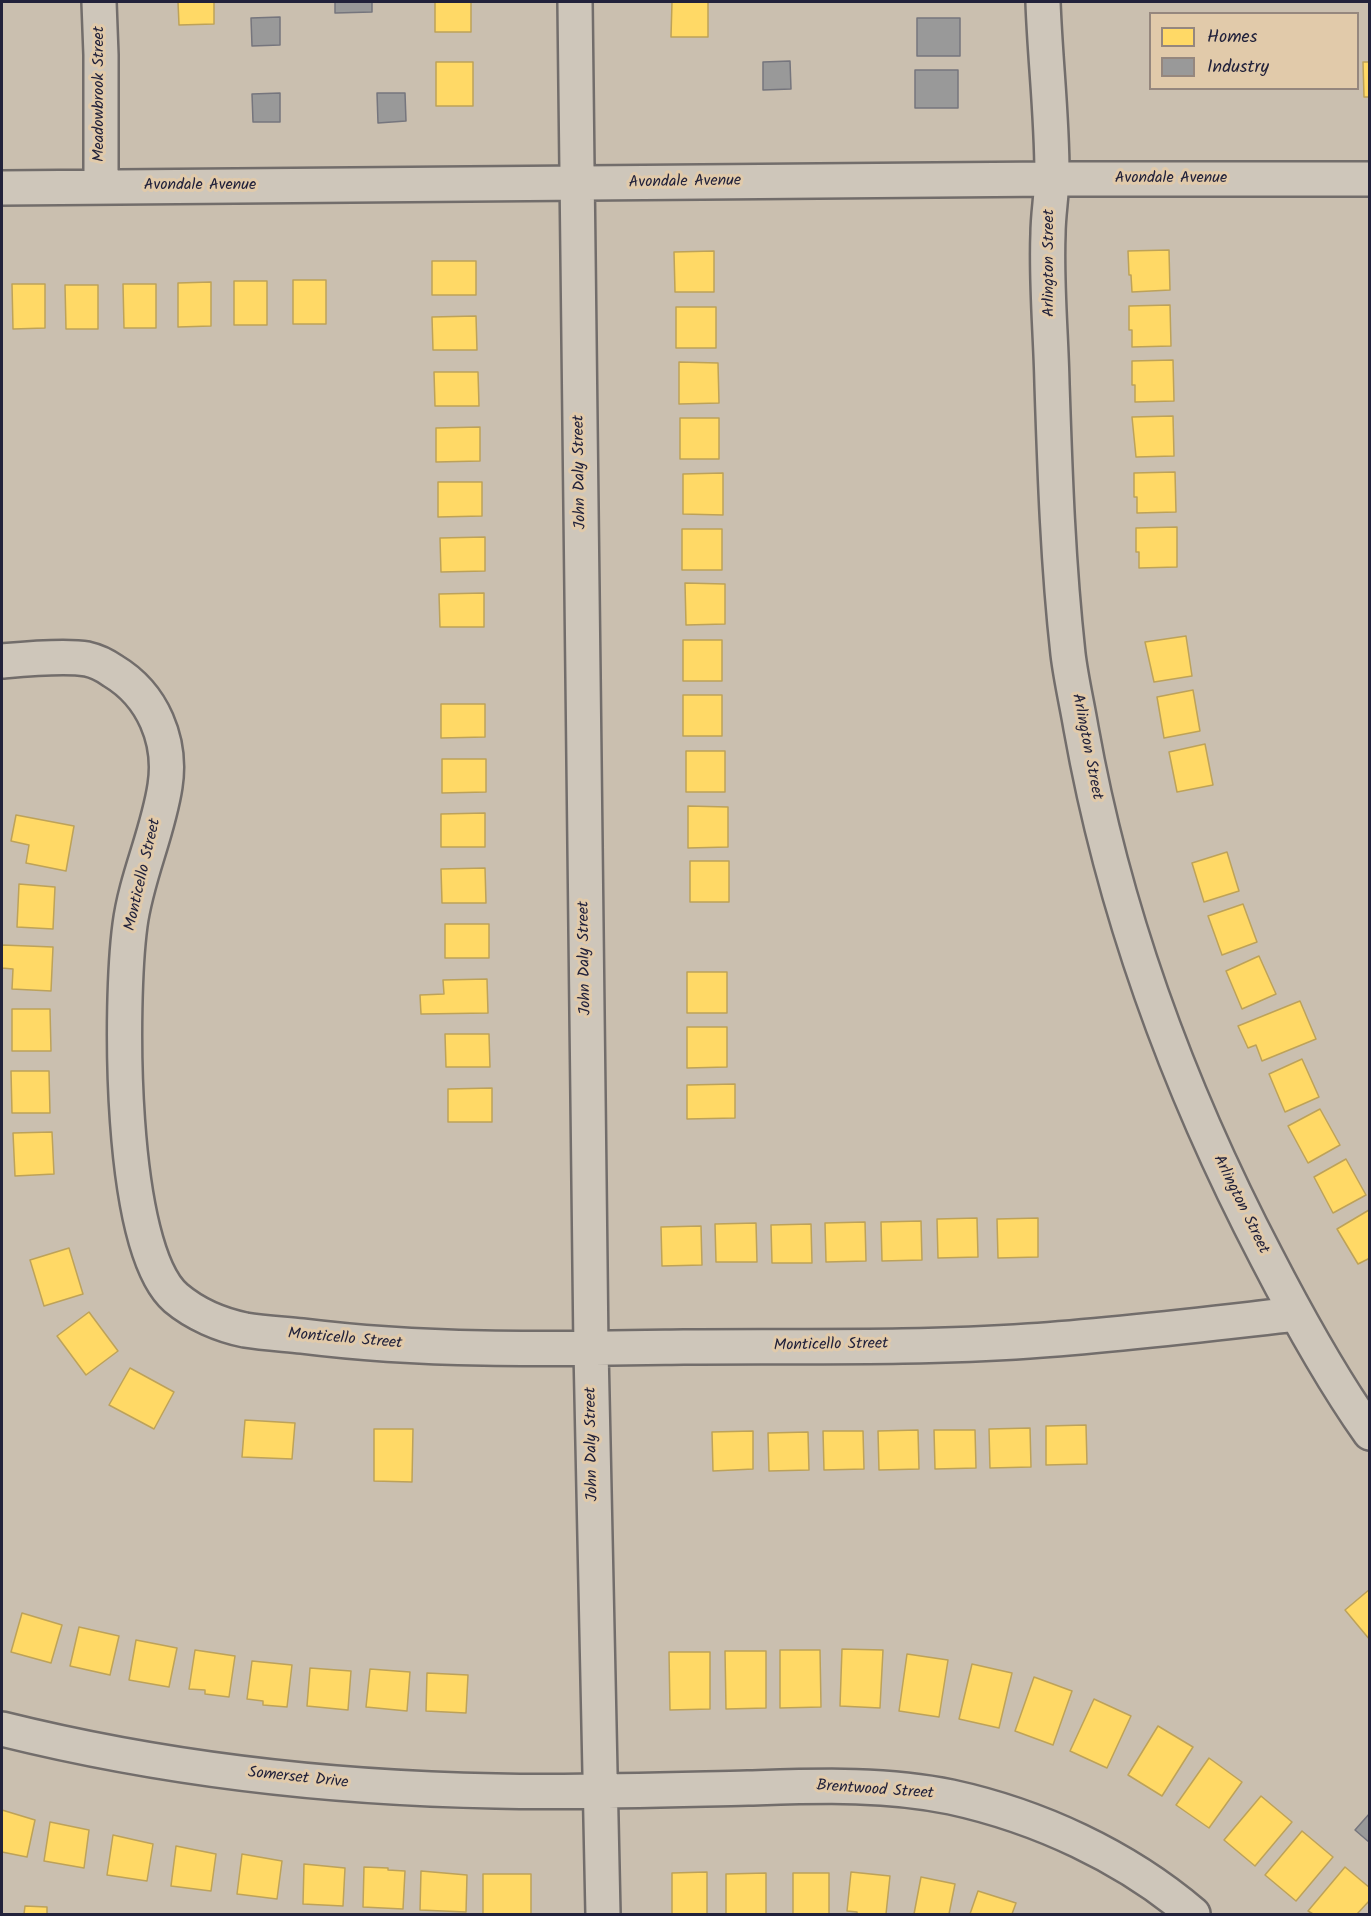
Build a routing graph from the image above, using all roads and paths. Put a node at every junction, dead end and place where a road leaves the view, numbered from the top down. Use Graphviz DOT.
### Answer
graph roads {
  1 [pos="99,2"];
  2 [pos="575,2"];
  3 [pos="1043,2"];
  4 [pos="1052,179"];
  5 [pos="1370,179"];
  6 [pos="578,184"];
  7 [pos="101,187"];
  8 [pos="2,188"];
  9 [pos="2,662"];
  10 [pos="1296,1314"];
  11 [pos="591,1349"];
  12 [pos="1370,1433"];
  13 [pos="2,1729"];
  14 [pos="599,1791"];
  15 [pos="603,1914"];
  16 [pos="1192,1914"];
  1 -- 7 [label="street, Meadowbrook Street"];
  2 -- 6 [label="street, John Daly Street"];
  3 -- 4 [label="street, Arlington Street"];
  4 -- 5 [label="street, Avondale Avenue"];
  4 -- 6 [label="street, Avondale Avenue"];
  4 -- 10 [label="street, Arlington Street"];
  6 -- 7 [label="street, Avondale Avenue"];
  6 -- 11 [label="street, John Daly Street"];
  7 -- 8 [label="street, Avondale Avenue"];
  9 -- 11 [label="street, Monticello Street"];
  10 -- 11 [label="street, Monticello Street"];
  10 -- 12 [label="street, Arlington Street"];
  11 -- 14 [label="street, John Daly Street"];
  13 -- 14 [label="street, Somerset Drive"];
  14 -- 15 [label="street, John Daly Street"];
  14 -- 16 [label="street, Brentwood Street"];
}
